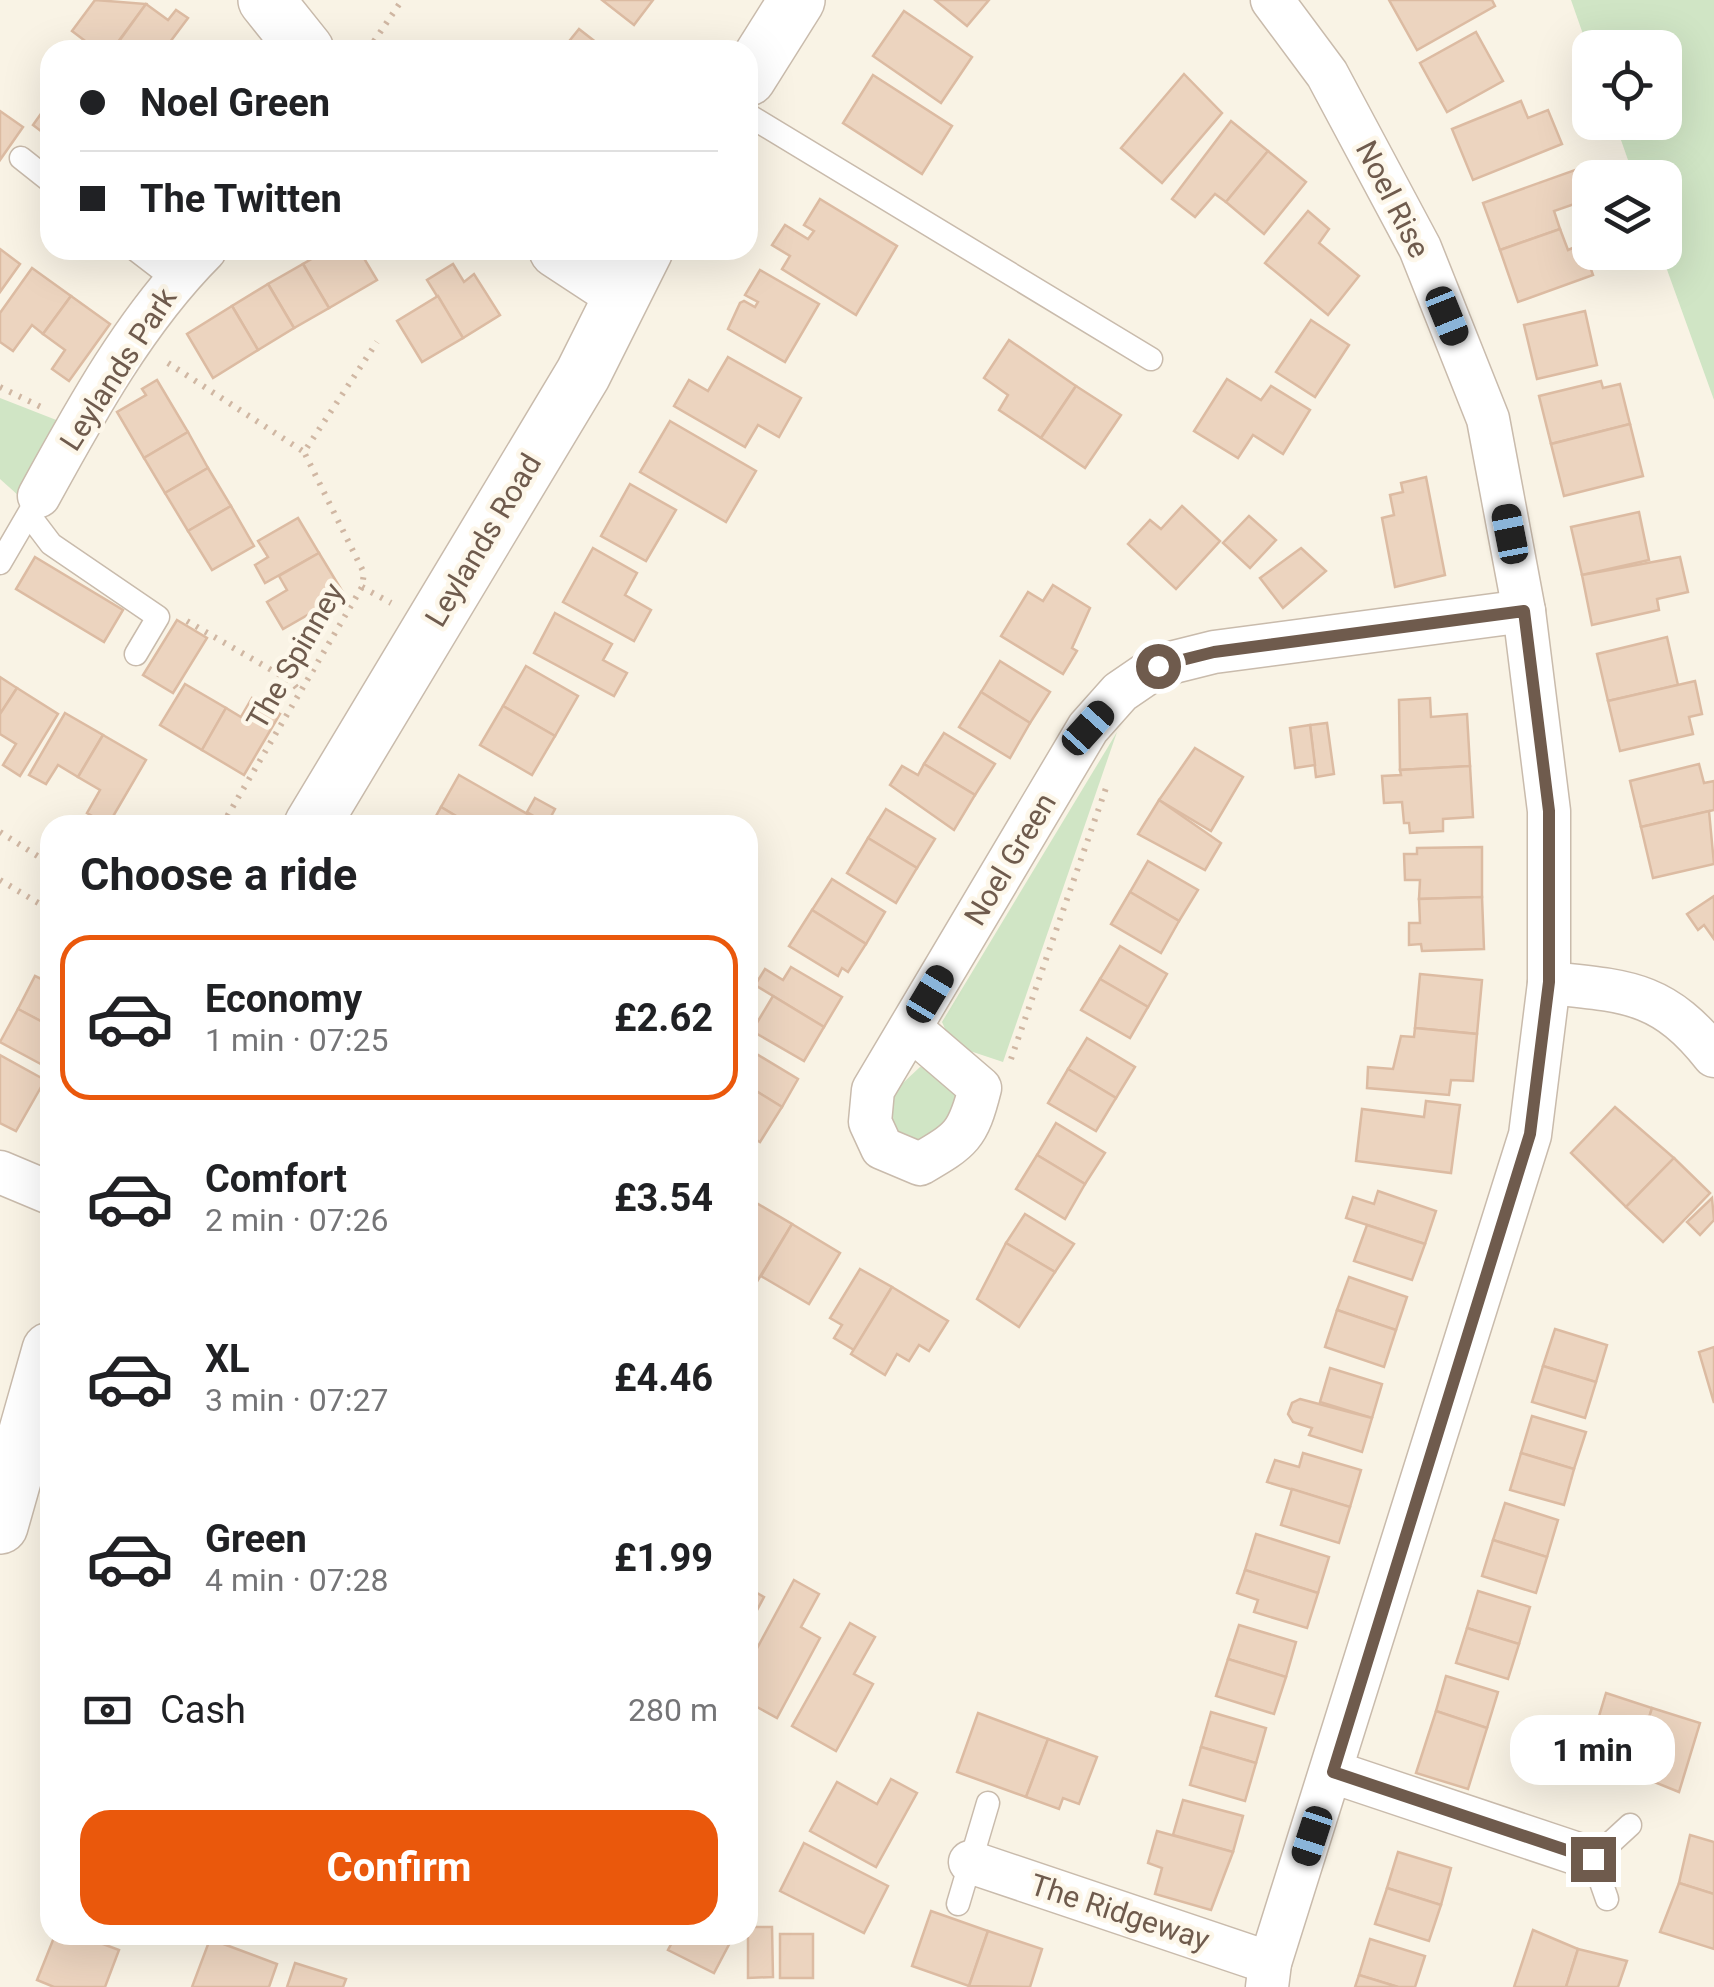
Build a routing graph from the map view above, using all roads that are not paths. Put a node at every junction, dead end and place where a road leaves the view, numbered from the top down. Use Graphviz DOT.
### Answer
graph roads {
  1 [pos="266,0"];
  2 [pos="798,0"];
  3 [pos="1272,0"];
  4 [pos="298,40"];
  5 [pos="758,62"];
  6 [pos="758,121"];
  7 [pos="20,158"];
  8 [pos="40,174"];
  9 [pos="149,260"];
  10 [pos="195,260"];
  11 [pos="594,260"];
  12 [pos="633,271"];
  13 [pos="175,280"];
  14 [pos="1151,359"];
  15 [pos="34,505"];
  16 [pos="0,563"];
  17 [pos="1524,611"];
  18 [pos="136,654"];
  19 [pos="318,815"];
  20 [pos="1549,982"];
  21 [pos="910,1028"];
  22 [pos="1714,1056"];
  23 [pos="0,1172"];
  24 [pos="40,1190"];
  25 [pos="40,1411"];
  26 [pos="0,1526"];
  27 [pos="1333,1772"];
  28 [pos="988,1803"];
  29 [pos="1630,1826"];
  30 [pos="970,1862"];
  31 [pos="1600,1879"];
  32 [pos="958,1904"];
  33 [pos="1268,1975"];
  1 -- 4 [label="street"];
  2 -- 5 [label="street"];
  3 -- 17 [label="street, Noel Rise"];
  6 -- 14 [label="lane"];
  7 -- 8 [label="lane"];
  9 -- 13 [label="lane"];
  10 -- 13 [label="street, Leylands Park"];
  11 -- 12 [label="street"];
  12 -- 19 [label="street, Leylands Road"];
  13 -- 15 [label="street, Leylands Park"];
  15 -- 16 [label="lane"];
  15 -- 18 [label="lane"];
  17 -- 20 [label="street, Noel Rise"];
  17 -- 21 [label="street, Noel Green"];
  20 -- 22 [label="street"];
  20 -- 27 [label="street, Noel Rise"];
  21 -- 21 [label="street, Noel Green"];
  23 -- 24 [label="street"];
  25 -- 26 [label="street"];
  27 -- 31 [label="street"];
  27 -- 33 [label="street, Noel Rise"];
  28 -- 30 [label="lane"];
  29 -- 31 [label="lane"];
  30 -- 32 [label="lane"];
  30 -- 33 [label="street, The Ridgeway"];
}
